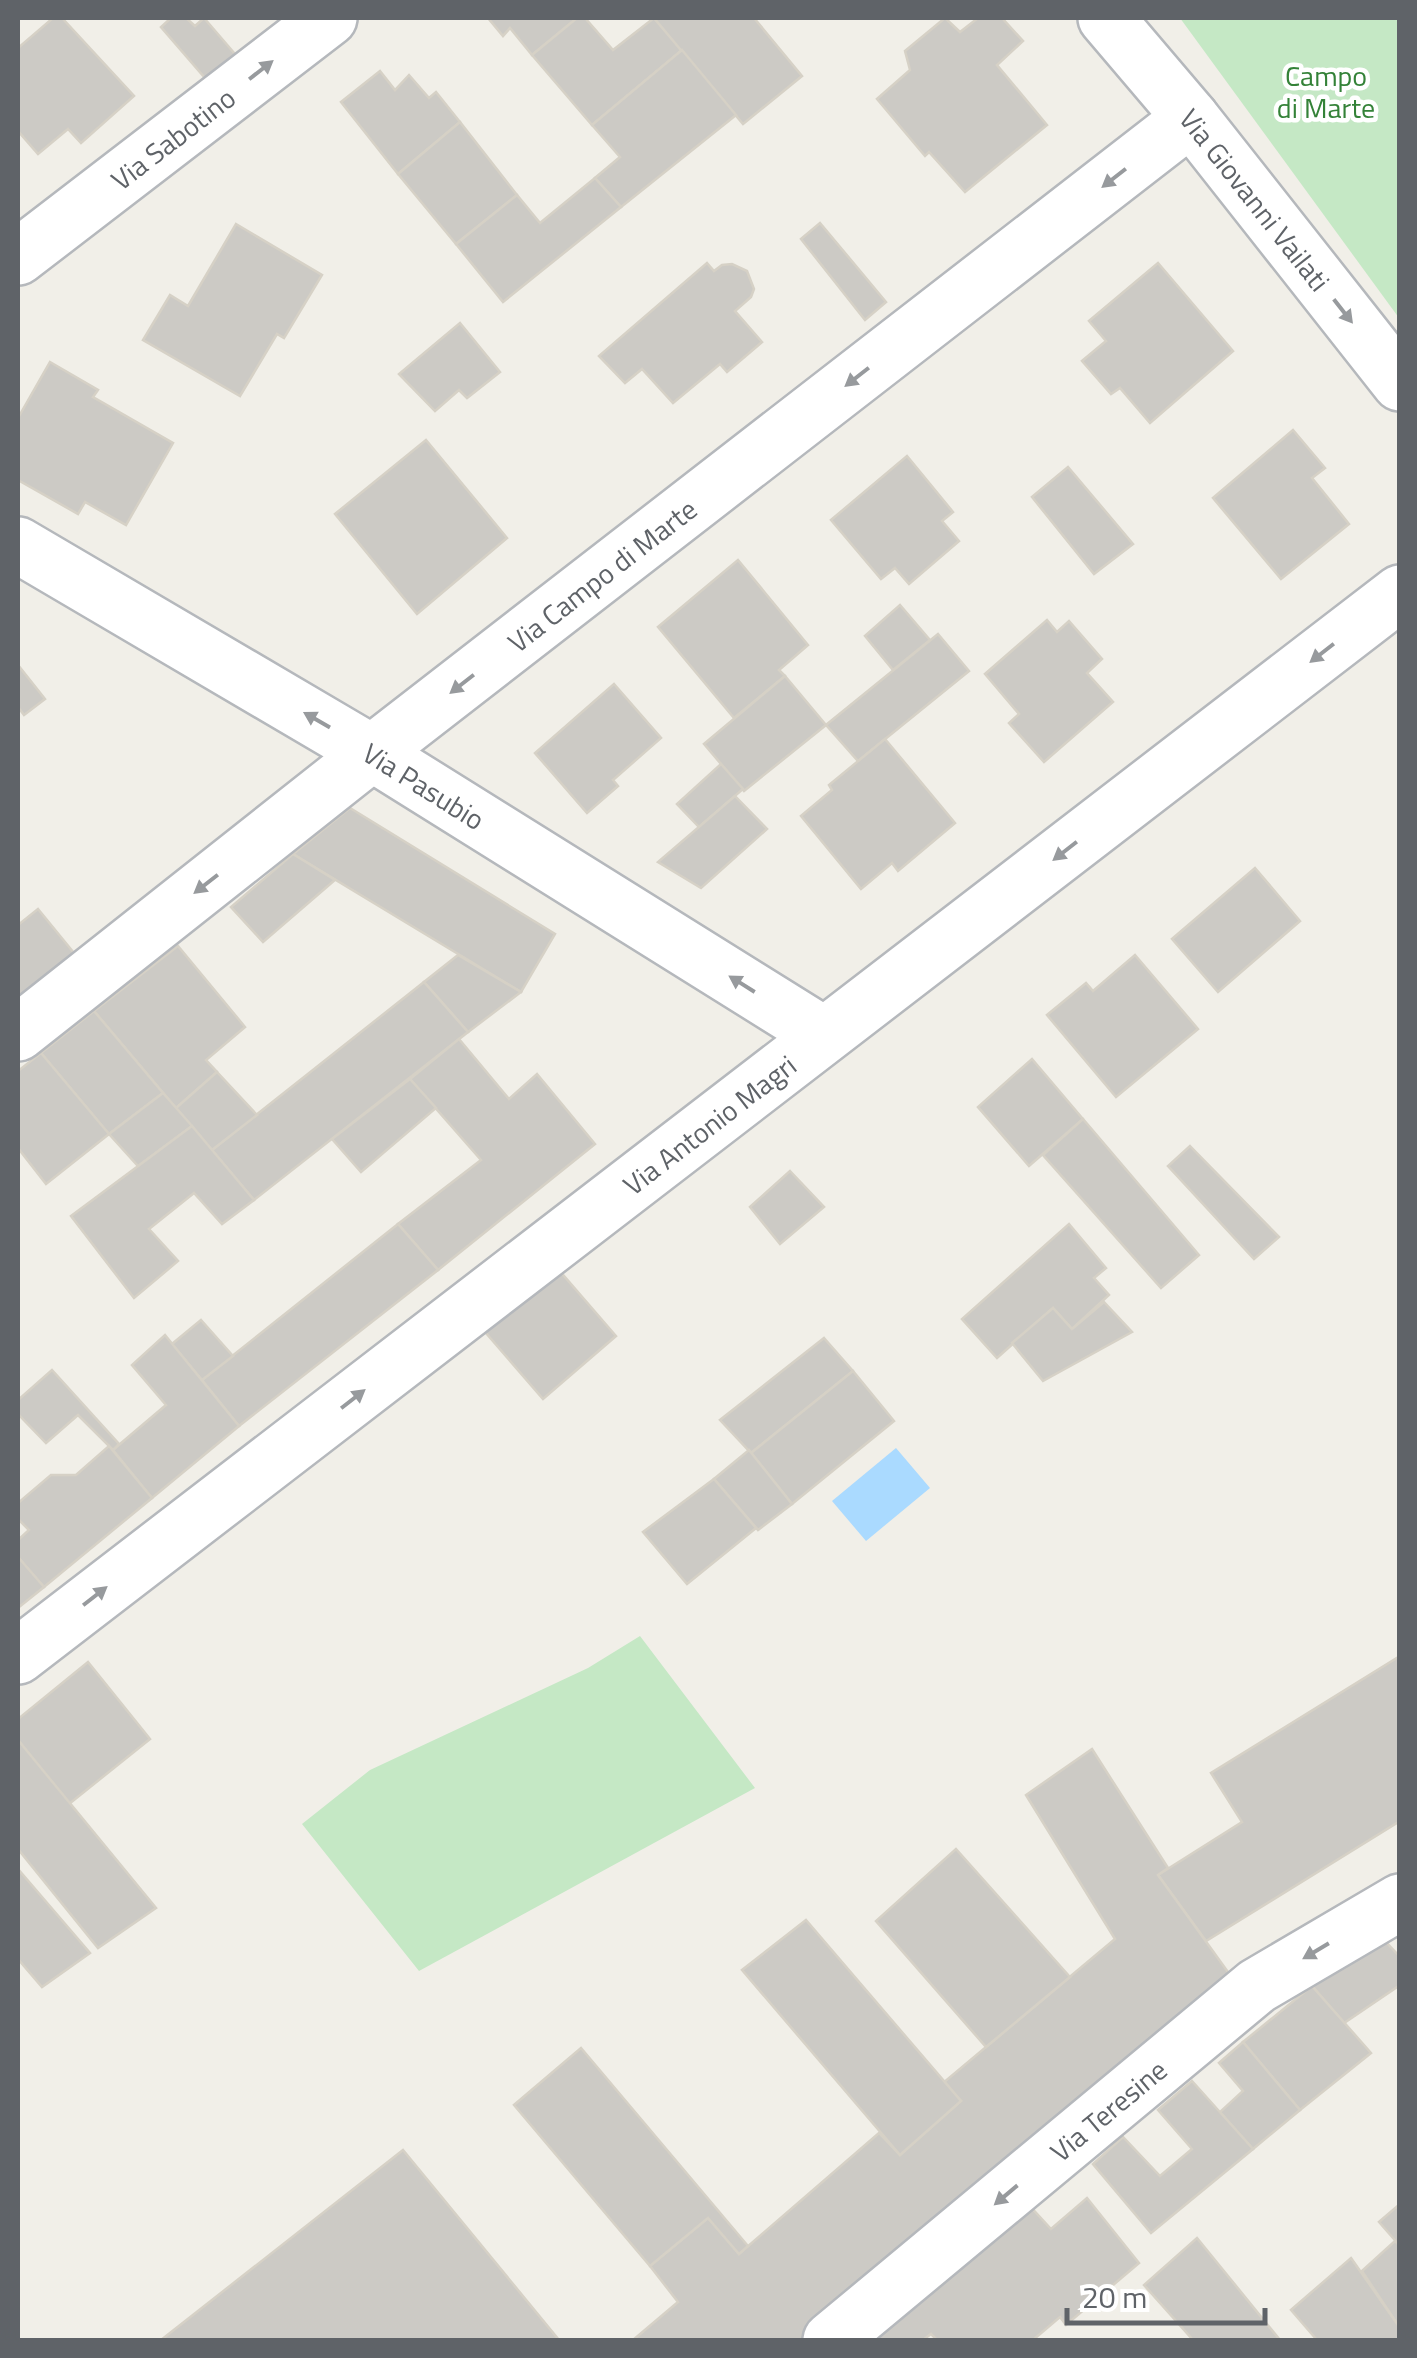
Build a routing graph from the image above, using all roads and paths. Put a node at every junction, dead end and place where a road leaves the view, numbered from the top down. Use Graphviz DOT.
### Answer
graph roads {
  1 [pos="329,18"];
  2 [pos="1106,18"];
  3 [pos="1190,118"];
  4 [pos="18,258"];
  5 [pos="1400,383"];
  6 [pos="18,545"];
  7 [pos="1400,593"];
  8 [pos="372,753"];
  9 [pos="18,1033"];
  10 [pos="824,1035"];
  11 [pos="18,1656"];
  12 [pos="1400,1902"];
  13 [pos="831,2340"];
  4 -- 1 [label="street, Via Sabotino, one-way"];
  2 -- 3 [label="street, Via Giovanni Vailati"];
  3 -- 5 [label="street, Via Giovanni Vailati, one-way"];
  3 -- 8 [label="street, Via Campo di Marte, one-way"];
  8 -- 6 [label="street, Via Pasubio, one-way"];
  7 -- 10 [label="street, Via Antonio Magri, one-way"];
  8 -- 9 [label="street, Via Campo di Marte, one-way"];
  10 -- 8 [label="street, Via Pasubio, one-way"];
  11 -- 10 [label="street, Via Antonio Magri, one-way"];
  12 -- 13 [label="street, Via Teresine, one-way"];
}
